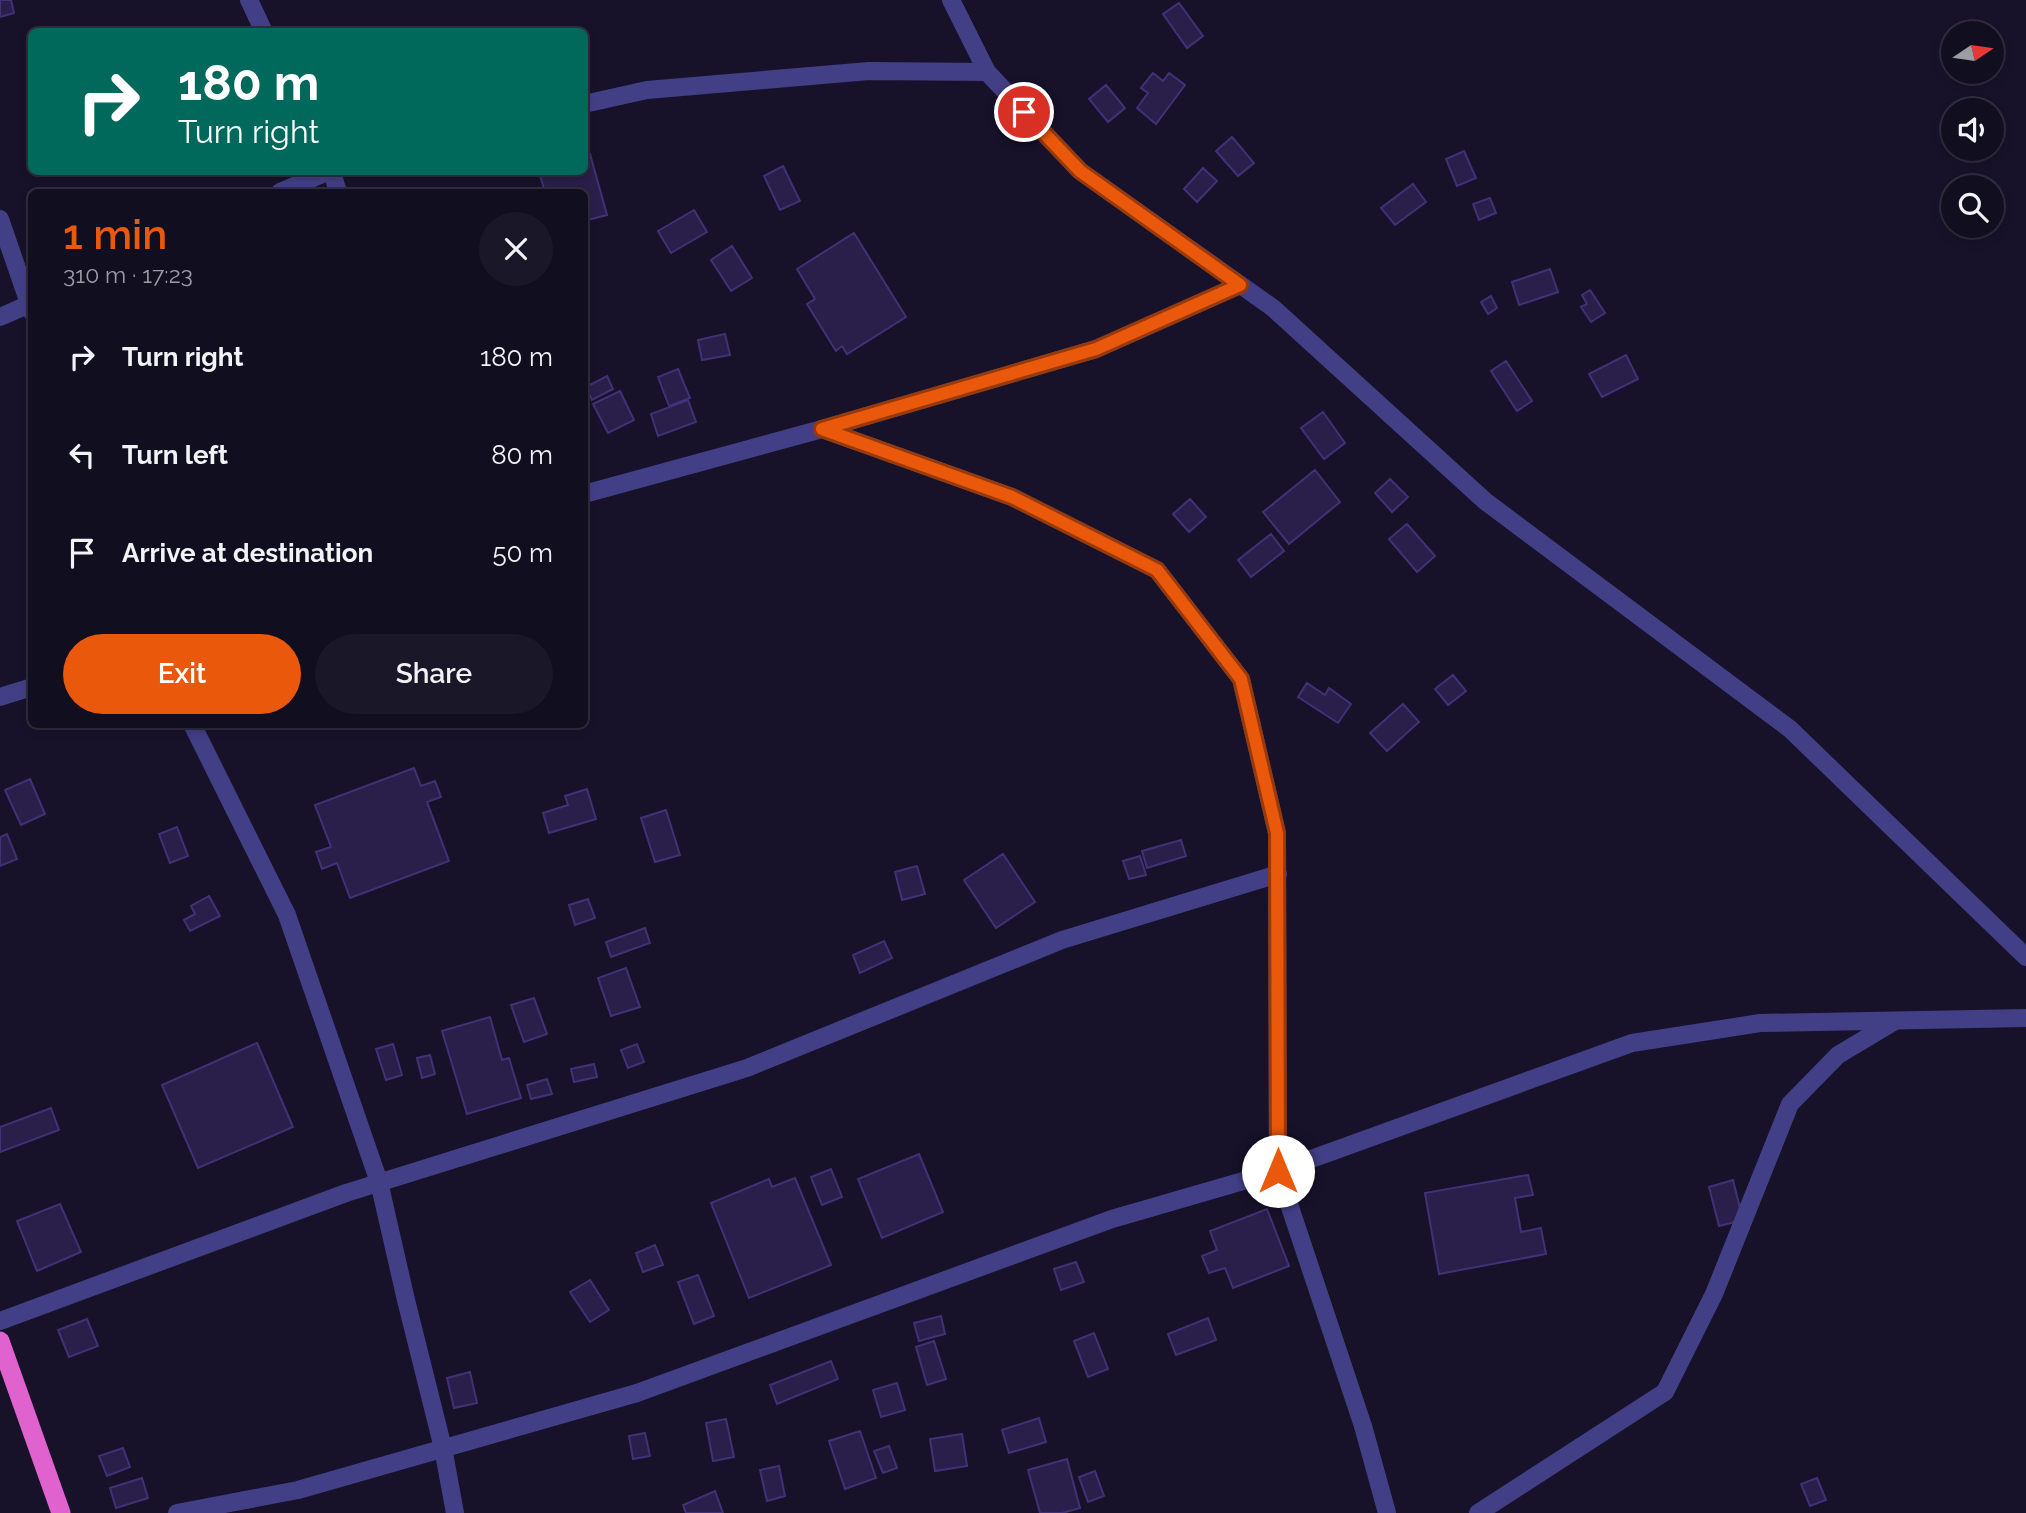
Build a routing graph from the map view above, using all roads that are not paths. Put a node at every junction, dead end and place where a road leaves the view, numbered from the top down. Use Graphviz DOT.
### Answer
graph roads {
  1 [pos="249,0"];
  2 [pos="951,0"];
  3 [pos="262,28"];
  4 [pos="987,72"];
  5 [pos="588,103"];
  6 [pos="320,175"];
  7 [pos="287,189"];
  8 [pos="0,219"];
  9 [pos="1240,285"];
  10 [pos="28,298"];
  11 [pos="28,308"];
  12 [pos="0,317"];
  13 [pos="822,429"];
  14 [pos="588,493"];
  15 [pos="28,688"];
  16 [pos="0,697"];
  17 [pos="194,728"];
  18 [pos="1278,874"];
  19 [pos="2026,957"];
  20 [pos="2026,1018"];
  21 [pos="1898,1020"];
  22 [pos="1278,1171"];
  23 [pos="379,1182"];
  24 [pos="0,1321"];
  25 [pos="0,1341"];
  26 [pos="443,1448"];
  27 [pos="61,1513"];
  28 [pos="177,1513"];
  29 [pos="455,1513"];
  30 [pos="1387,1513"];
  31 [pos="1478,1513"];
  1 -- 3 [label="street"];
  2 -- 4 [label="street"];
  4 -- 5 [label="street"];
  4 -- 9 [label="street"];
  6 -- 7 [label="street"];
  8 -- 10 [label="street"];
  9 -- 13 [label="street"];
  9 -- 19 [label="street"];
  11 -- 12 [label="street"];
  13 -- 14 [label="street"];
  13 -- 18 [label="street"];
  15 -- 16 [label="street"];
  17 -- 23 [label="street"];
  18 -- 22 [label="street"];
  18 -- 23 [label="street"];
  20 -- 21 [label="street"];
  21 -- 22 [label="street"];
  21 -- 31 [label="street"];
  22 -- 26 [label="street"];
  22 -- 30 [label="street"];
  23 -- 24 [label="street"];
  23 -- 26 [label="street"];
  25 -- 27 [label="highway"];
  26 -- 28 [label="street"];
  26 -- 29 [label="street"];
}
